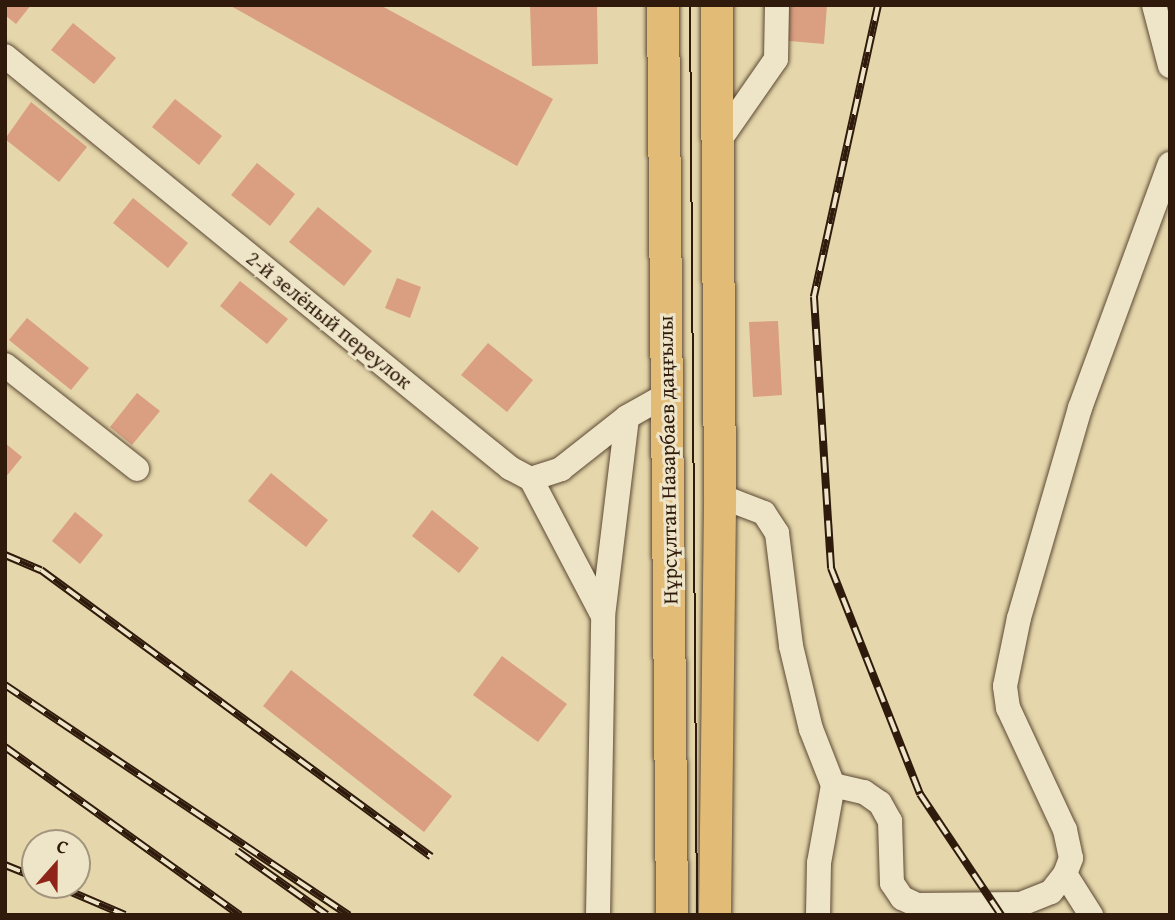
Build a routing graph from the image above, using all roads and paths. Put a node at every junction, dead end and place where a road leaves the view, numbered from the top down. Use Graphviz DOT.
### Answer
graph roads {
  1 [pos="663,5"];
  2 [pos="717,5"];
  3 [pos="777,5"];
  4 [pos="1154,5"];
  5 [pos="5,56"];
  6 [pos="1170,66"];
  7 [pos="716,144"];
  8 [pos="1170,164"];
  9 [pos="5,365"];
  10 [pos="666,395"];
  11 [pos="627,417"];
  12 [pos="137,469"];
  13 [pos="531,479"];
  14 [pos="720,496"];
  15 [pos="603,615"];
  16 [pos="833,785"];
  17 [pos="1065,874"];
  18 [pos="598,915"];
  19 [pos="672,915"];
  20 [pos="715,915"];
  21 [pos="818,915"];
  22 [pos="1091,915"];
  1 -- 10 [label="main road, Нұрсұлтан Назарбаев даңғылы"];
  2 -- 7 [label="main road"];
  3 -- 7 [label="street"];
  4 -- 6 [label="street"];
  5 -- 13 [label="street, 2-й зелёный переулок"];
  7 -- 14 [label="main road"];
  8 -- 17 [label="street"];
  9 -- 12 [label="street"];
  10 -- 11 [label="street"];
  10 -- 19 [label="main road, Нұрсұлтан Назарбаев даңғылы"];
  11 -- 13 [label="street"];
  11 -- 15 [label="street"];
  13 -- 15 [label="street"];
  14 -- 16 [label="street"];
  14 -- 20 [label="main road"];
  15 -- 18 [label="street"];
  16 -- 17 [label="street"];
  16 -- 21 [label="street"];
  17 -- 22 [label="street"];
}
